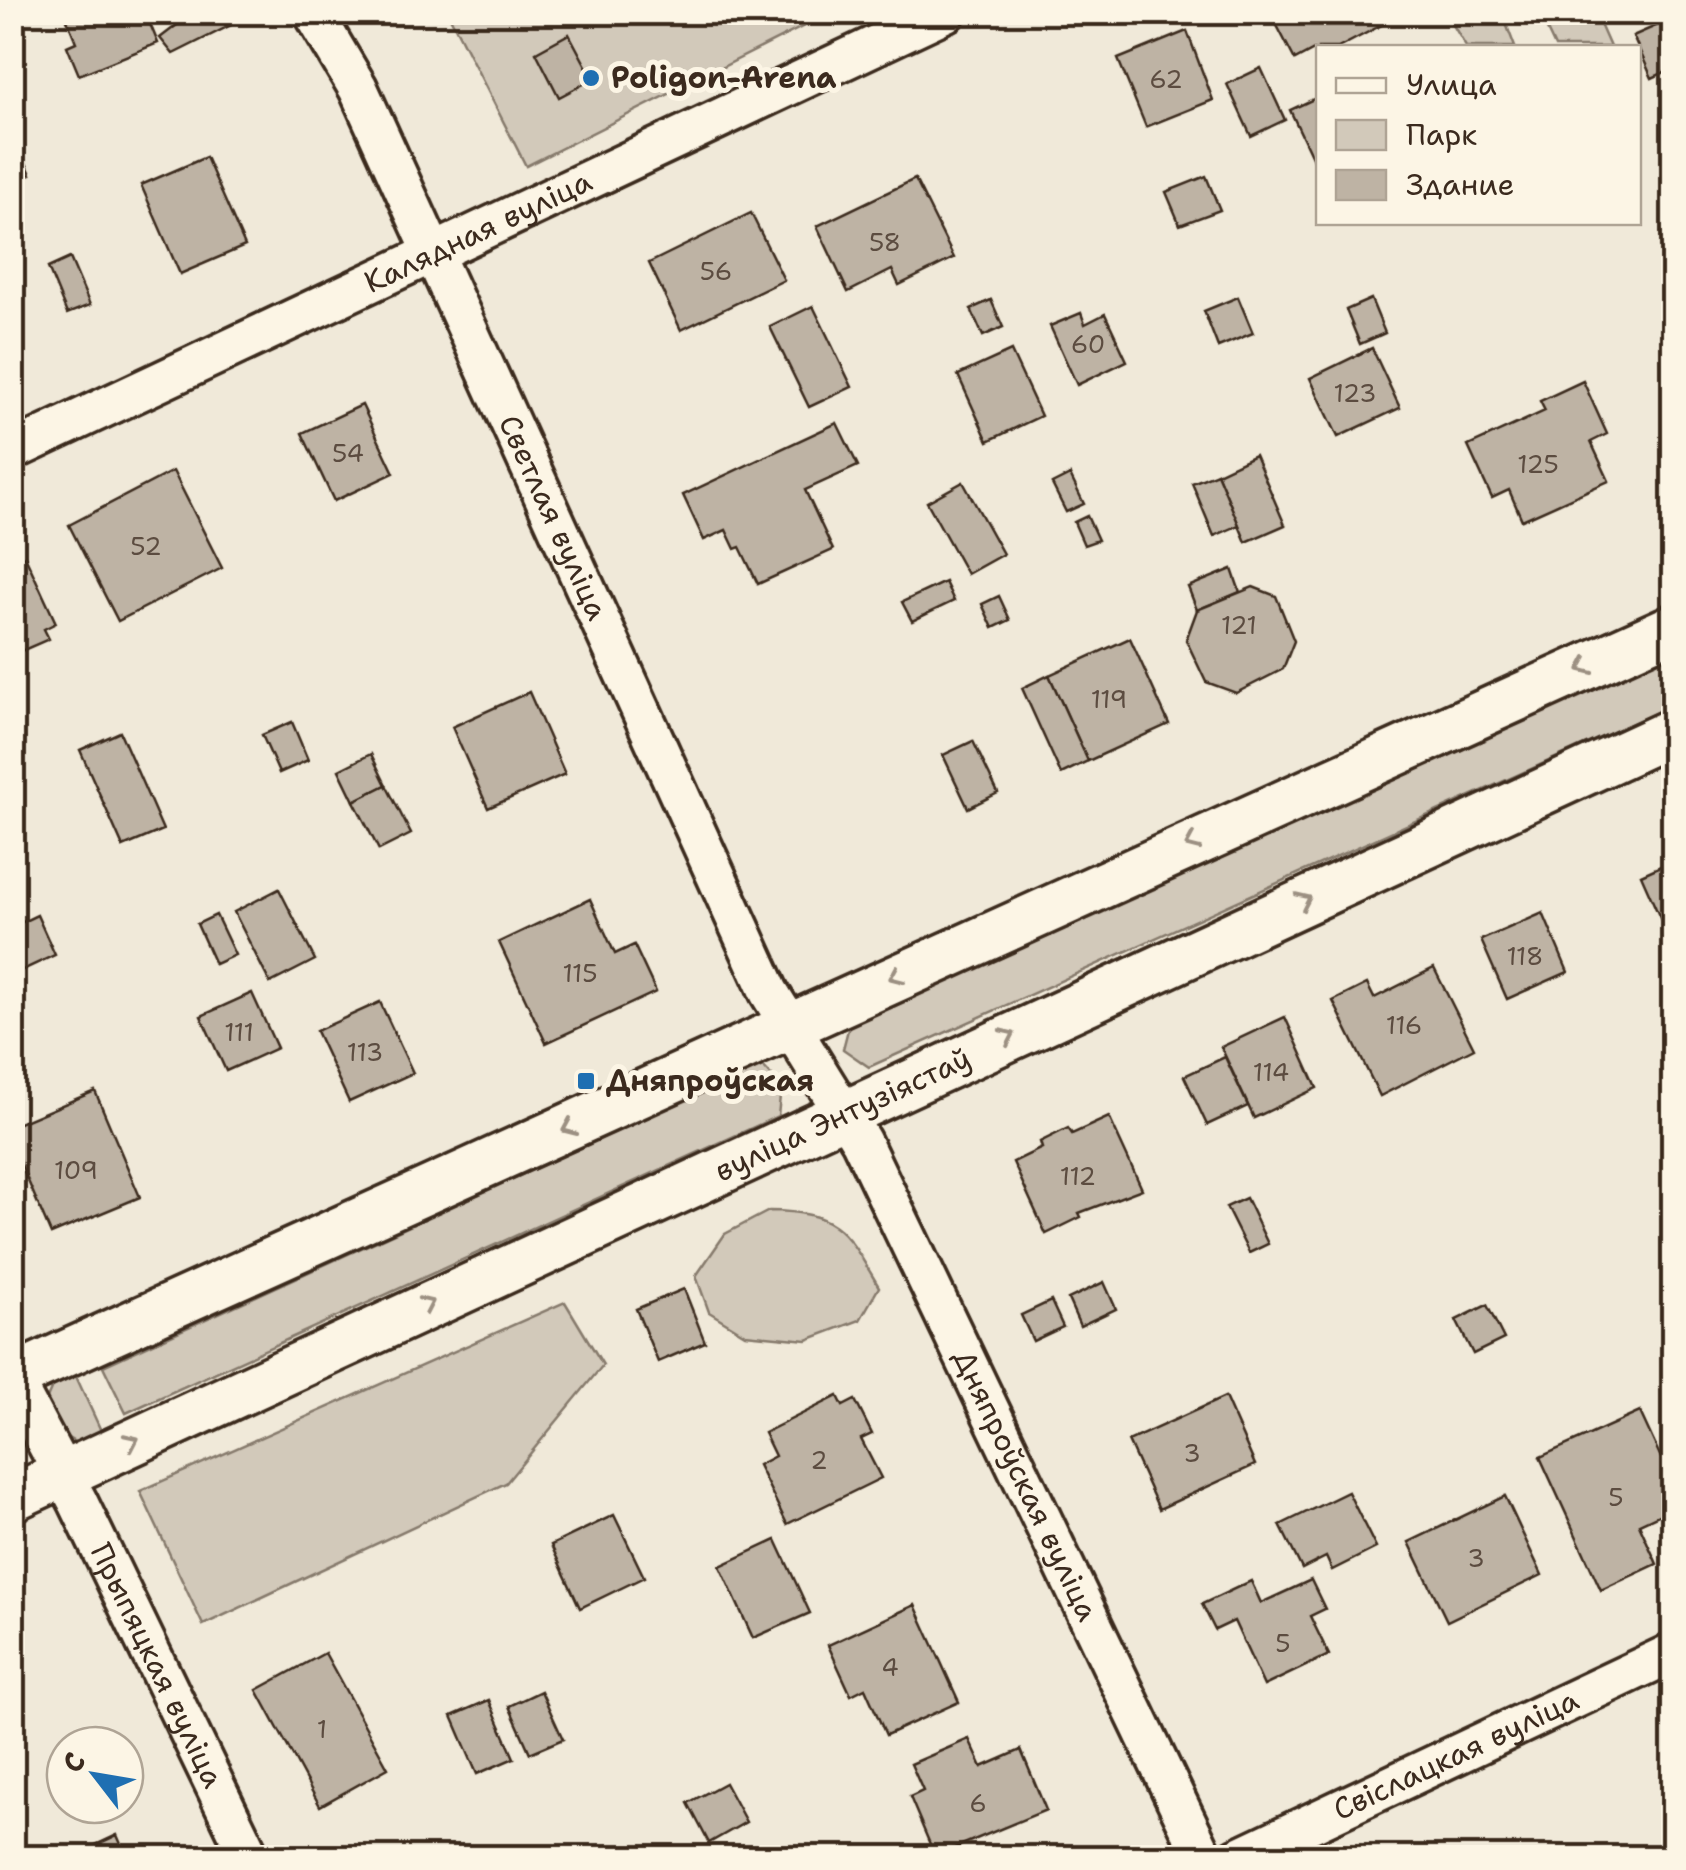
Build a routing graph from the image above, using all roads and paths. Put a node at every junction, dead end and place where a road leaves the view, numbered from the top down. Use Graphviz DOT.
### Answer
graph roads {
  1 [pos="313,12"];
  2 [pos="946,12"];
  3 [pos="433,256"];
  4 [pos="12,451"];
  5 [pos="1674,627"];
  6 [pos="1674,731"];
  7 [pos="790,1023"];
  8 [pos="846,1110"];
  9 [pos="12,1378"];
  10 [pos="64,1474"];
  11 [pos="12,1498"];
  12 [pos="1674,1652"];
  13 [pos="250,1858"];
  14 [pos="1204,1858"];
  15 [pos="1238,1858"];
  1 -- 3 [label="street, Светлая вуліца"];
  2 -- 3 [label="street, Калядная вуліца"];
  3 -- 4 [label="street, Калядная вуліца"];
  3 -- 7 [label="street, Светлая вуліца"];
  5 -- 7 [label="street, one-way"];
  8 -- 6 [label="street, вуліца Энтузіястаў, one-way"];
  7 -- 8 [label="street, Светлая вуліца"];
  7 -- 9 [label="street, one-way"];
  10 -- 8 [label="street, вуліца Энтузіястаў, one-way"];
  8 -- 14 [label="street, Дняпроўская вуліца"];
  9 -- 10 [label="street, Прыпяцкая вуліца"];
  10 -- 11 [label="street, вуліца Энтузіястаў"];
  10 -- 13 [label="street, Прыпяцкая вуліца"];
  12 -- 15 [label="street, Свіслацкая вуліца"];
}
